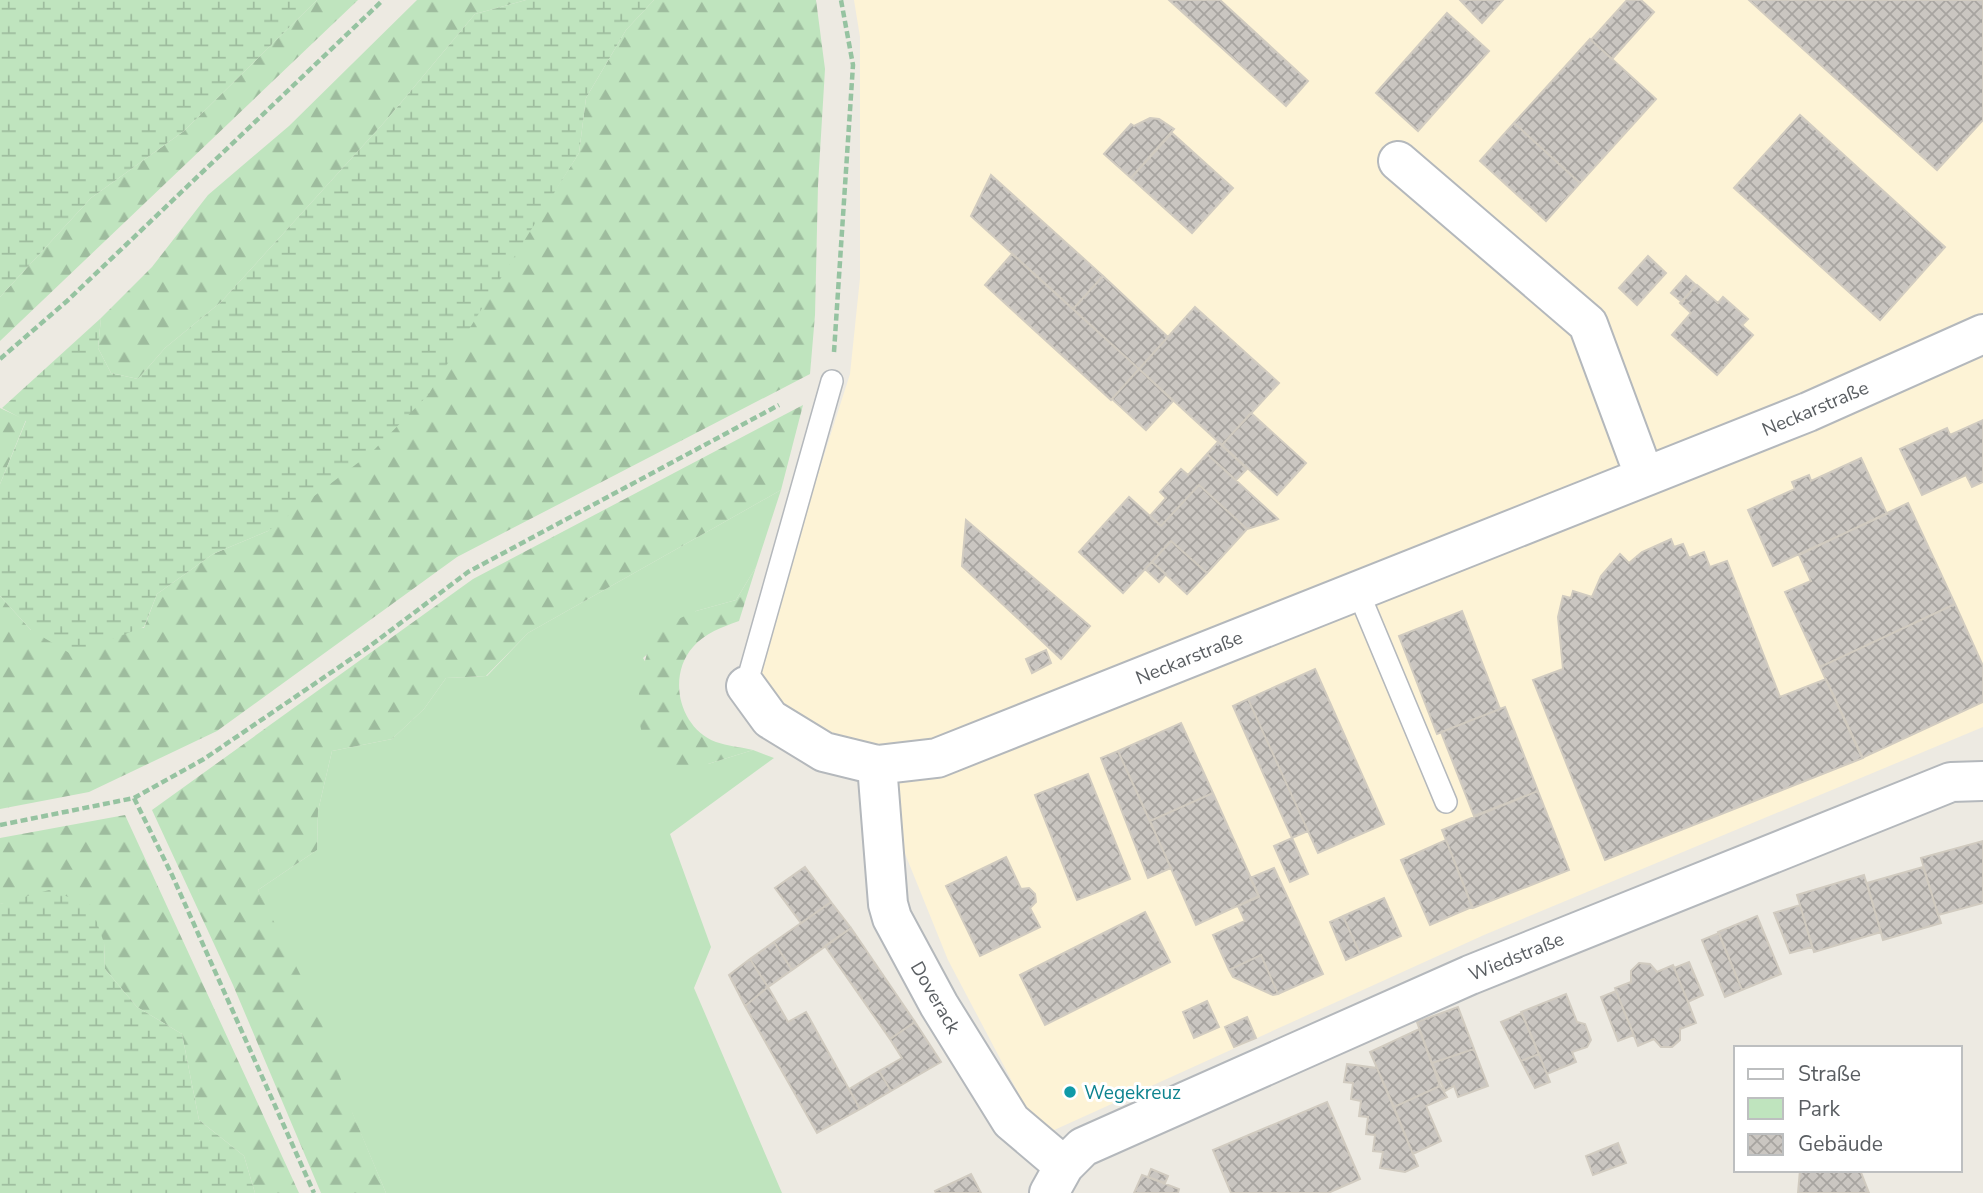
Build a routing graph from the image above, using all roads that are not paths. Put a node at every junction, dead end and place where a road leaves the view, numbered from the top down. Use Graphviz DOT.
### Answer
graph roads {
  1 [pos="1398,161"];
  2 [pos="1983,334"];
  3 [pos="832,381"];
  4 [pos="1644,475"];
  5 [pos="1357,589"];
  6 [pos="746,686"];
  7 [pos="877,765"];
  8 [pos="1983,782"];
  9 [pos="1447,802"];
  10 [pos="1056,1180"];
  1 -- 4 [label="street"];
  2 -- 4 [label="street, Neckarstraße"];
  3 -- 6 [label="lane"];
  4 -- 5 [label="street, Neckarstraße"];
  5 -- 7 [label="street, Neckarstraße"];
  5 -- 9 [label="lane"];
  6 -- 7 [label="street, Neckarstraße"];
  7 -- 10 [label="street, Doverack"];
  8 -- 10 [label="street, Wiedstraße"];
}
